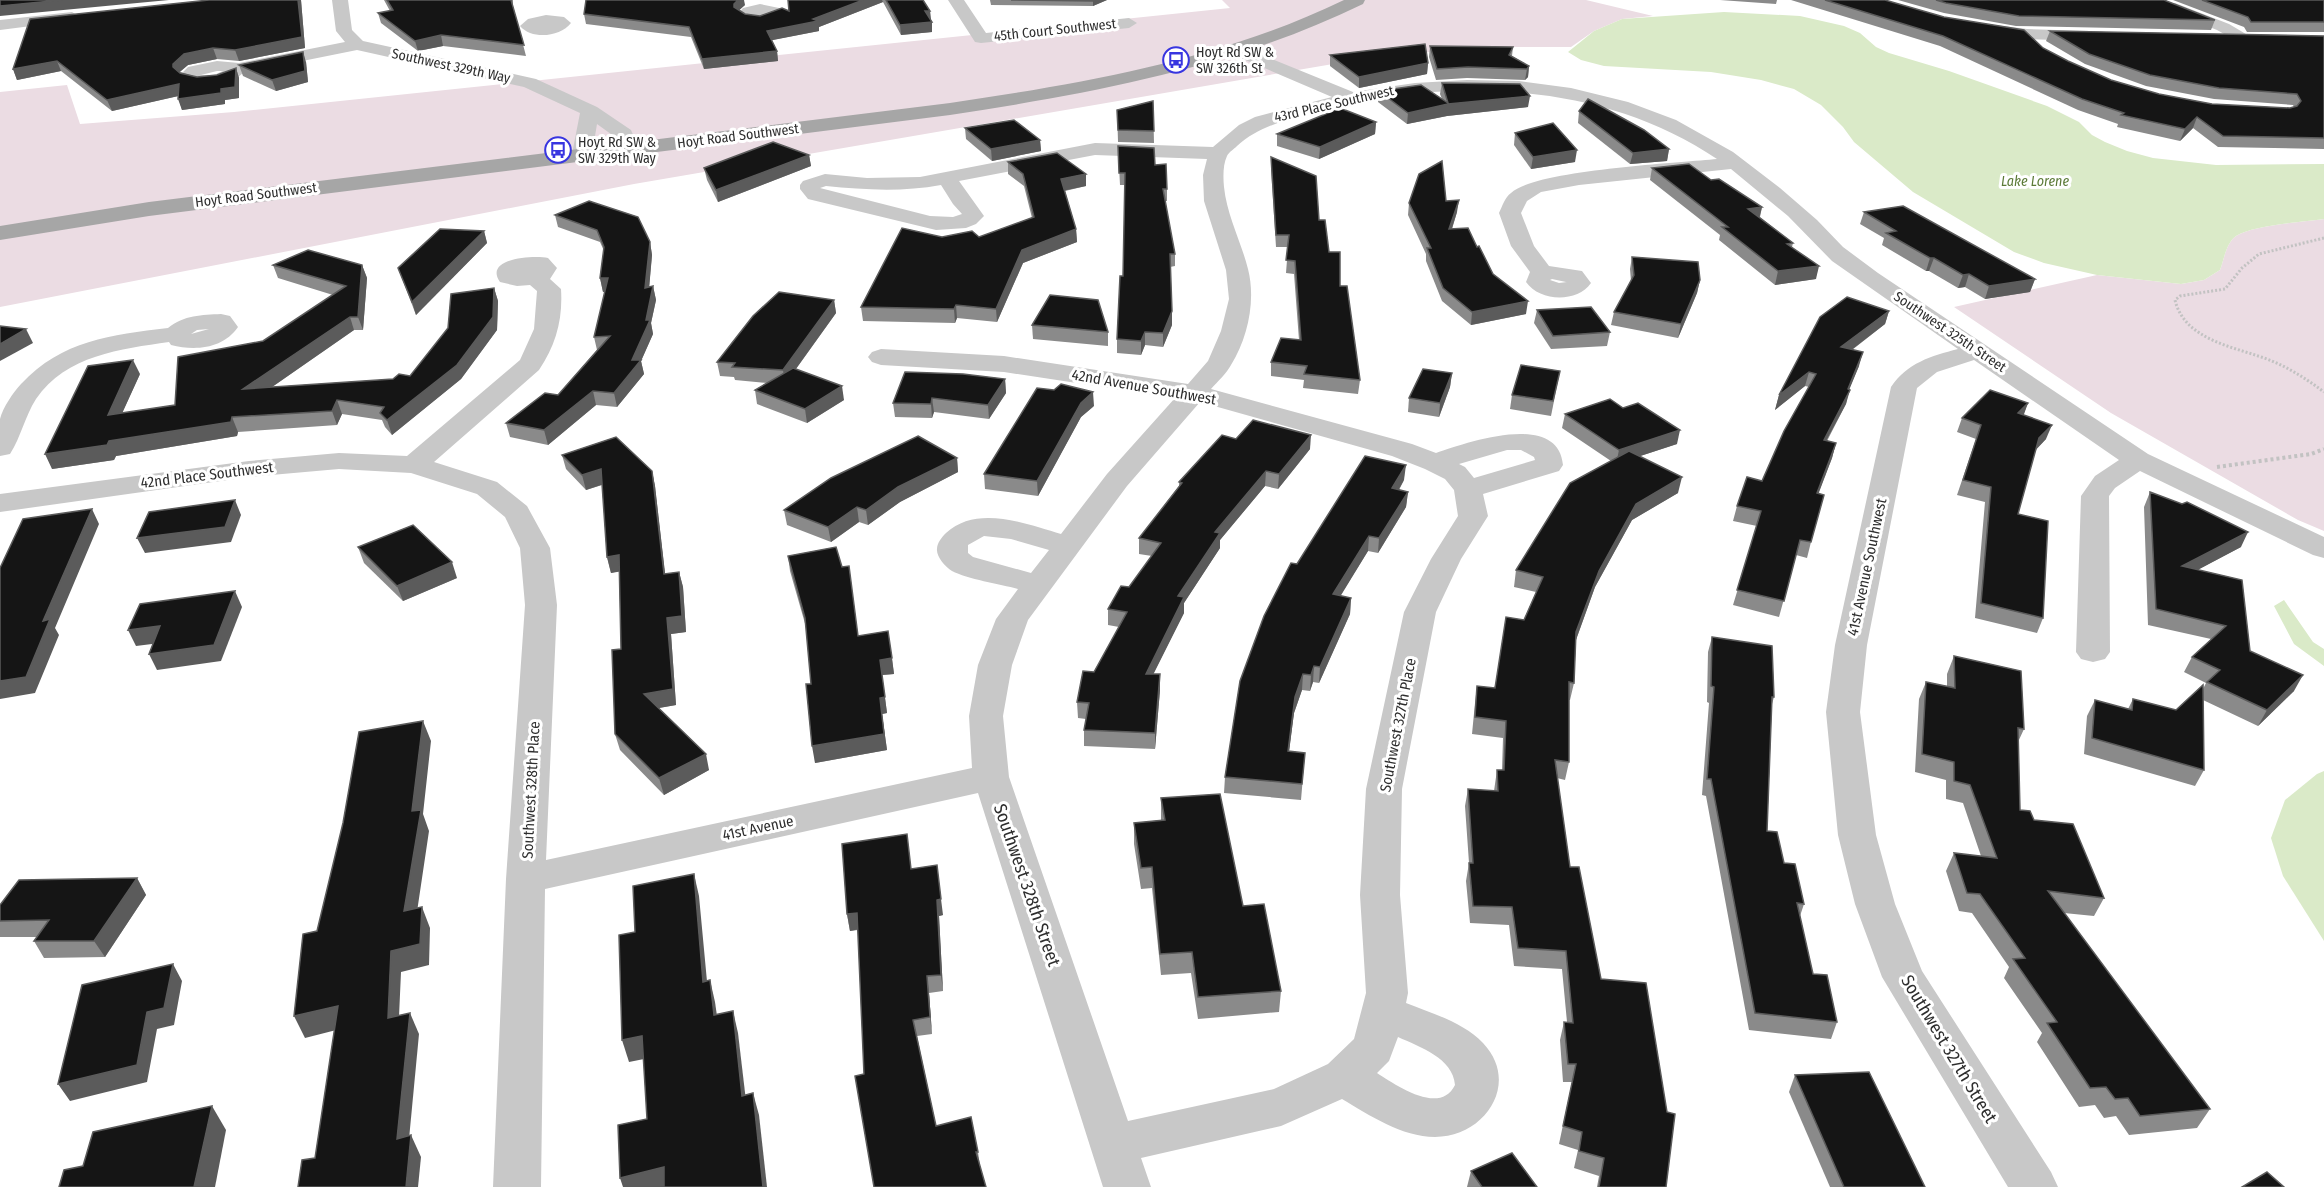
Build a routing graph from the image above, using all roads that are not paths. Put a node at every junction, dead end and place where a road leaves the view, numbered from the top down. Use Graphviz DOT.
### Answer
graph roads {
  1 [pos="340,0"];
  2 [pos="547,0"];
  3 [pos="956,0"];
  4 [pos="1356,0"];
  5 [pos="2164,4"];
  6 [pos="83,16"];
  7 [pos="546,20"];
  8 [pos="1129,23"];
  9 [pos="0,25"];
  10 [pos="1972,26"];
  11 [pos="2027,34"];
  12 [pos="2102,36"];
  13 [pos="2206,38"];
  14 [pos="357,45"];
  15 [pos="1226,52"];
  16 [pos="2045,52"];
  17 [pos="237,69"];
  18 [pos="1349,97"];
  19 [pos="1590,98"];
  20 [pos="1326,103"];
  21 [pos="590,111"];
  22 [pos="629,149"];
  23 [pos="1218,153"];
  24 [pos="582,154"];
  25 [pos="1735,163"];
  26 [pos="946,178"];
  27 [pos="0,233"];
  28 [pos="1544,273"];
  29 [pos="534,277"];
  30 [pos="175,334"];
  31 [pos="1980,351"];
  32 [pos="881,357"];
  33 [pos="1195,393"];
  34 [pos="0,448"];
  35 [pos="2138,460"];
  36 [pos="414,465"];
  37 [pos="1453,475"];
  38 [pos="0,503"];
  39 [pos="1066,545"];
  40 [pos="2324,549"];
  41 [pos="1036,584"];
  42 [pos="2093,652"];
  43 [pos="991,777"];
  44 [pos="1857,835"];
  45 [pos="525,879"];
  46 [pos="1383,1012"];
  47 [pos="1344,1077"];
  48 [pos="1114,1144"];
  49 [pos="517,1187"];
  50 [pos="1127,1187"];
  51 [pos="2034,1187"];
  1 -- 14 [label="street"];
  2 -- 7 [label="street"];
  3 -- 8 [label="street, 45th Court Southwest"];
  4 -- 15 [label="main road, Hoyt Road Southwest"];
  5 -- 13 [label="street"];
  6 -- 9 [label="street"];
  10 -- 11 [label="street"];
  11 -- 12 [label="street"];
  11 -- 16 [label="street"];
  14 -- 17 [label="street"];
  14 -- 21 [label="street, Southwest 329th Way"];
  15 -- 18 [label="street"];
  15 -- 20 [label="street"];
  15 -- 22 [label="main road, Hoyt Road Southwest"];
  18 -- 19 [label="street, 43rd Place Southwest"];
  18 -- 20 [label="street, 43rd Place Southwest"];
  19 -- 25 [label="street, Southwest 325th Street"];
  20 -- 23 [label="street, 43rd Place Southwest"];
  21 -- 22 [label="street, Southwest 329th Way"];
  21 -- 24 [label="street"];
  22 -- 24 [label="main road, Hoyt Road Southwest"];
  23 -- 26 [label="street"];
  23 -- 33 [label="street, Southwest 328th Street"];
  24 -- 27 [label="main road, Hoyt Road Southwest"];
  25 -- 28 [label="street"];
  25 -- 31 [label="street, Southwest 325th Street"];
  26 -- 26 [label="street"];
  29 -- 36 [label="street"];
  30 -- 34 [label="street"];
  31 -- 35 [label="street, Southwest 325th Street"];
  31 -- 44 [label="street, 41st Avenue Southwest"];
  32 -- 33 [label="street, 42nd Avenue Southwest"];
  33 -- 37 [label="street, 42nd Avenue Southwest"];
  33 -- 39 [label="street, Southwest 328th Street"];
  35 -- 40 [label="street, Southwest 325th Street"];
  35 -- 42 [label="street"];
  36 -- 38 [label="street, 42nd Place Southwest"];
  36 -- 45 [label="street, Southwest 328th Place"];
  37 -- 37 [label="street"];
  37 -- 46 [label="street, Southwest 327th Place"];
  39 -- 41 [label="street, Southwest 328th Street"];
  39 -- 41 [label="street"];
  41 -- 43 [label="street, Southwest 328th Street"];
  43 -- 45 [label="street, 41st Avenue"];
  43 -- 48 [label="street, Southwest 328th Street"];
  44 -- 51 [label="street, Southwest 327th Street"];
  45 -- 49 [label="street, Southwest 328th Place"];
  46 -- 47 [label="street, Southwest 327th Place"];
  46 -- 47 [label="street"];
  47 -- 48 [label="street, Southwest 327th Place"];
  48 -- 50 [label="street, Southwest 328th Street"];
}
